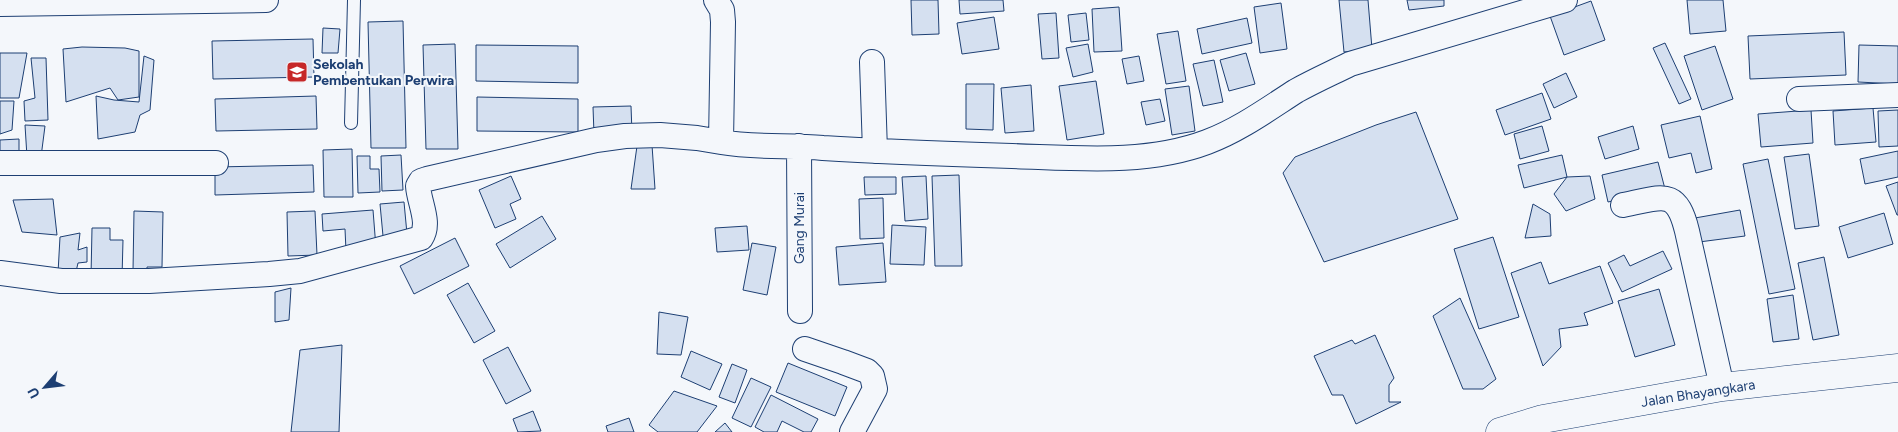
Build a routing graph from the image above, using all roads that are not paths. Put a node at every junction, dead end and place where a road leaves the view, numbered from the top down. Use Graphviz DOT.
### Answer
graph roads {
  1 [pos="266,0"];
  2 [pos="354,0"];
  3 [pos="716,0"];
  4 [pos="1565,0"];
  5 [pos="0,4"];
  6 [pos="872,62"];
  7 [pos="1898,95"];
  8 [pos="1799,99"];
  9 [pos="351,123"];
  10 [pos="721,142"];
  11 [pos="799,146"];
  12 [pos="876,151"];
  13 [pos="0,163"];
  14 [pos="216,163"];
  15 [pos="1624,205"];
  16 [pos="0,273"];
  17 [pos="800,311"];
  18 [pos="805,349"];
  19 [pos="1898,368"];
  20 [pos="1722,387"];
  21 [pos="852,432"];
  22 [pos="1500,432"];
  1 -- 5 [label="street"];
  2 -- 9 [label="lane"];
  3 -- 10 [label="street"];
  4 -- 12 [label="street"];
  6 -- 12 [label="street"];
  7 -- 8 [label="street"];
  10 -- 11 [label="street"];
  10 -- 16 [label="street"];
  11 -- 12 [label="street"];
  11 -- 17 [label="street, Gang Murai"];
  13 -- 14 [label="street"];
  15 -- 20 [label="street"];
  18 -- 21 [label="street"];
  19 -- 20 [label="highway, Jalan Bhayangkara"];
  20 -- 22 [label="highway, Jalan Bhayangkara"];
}
